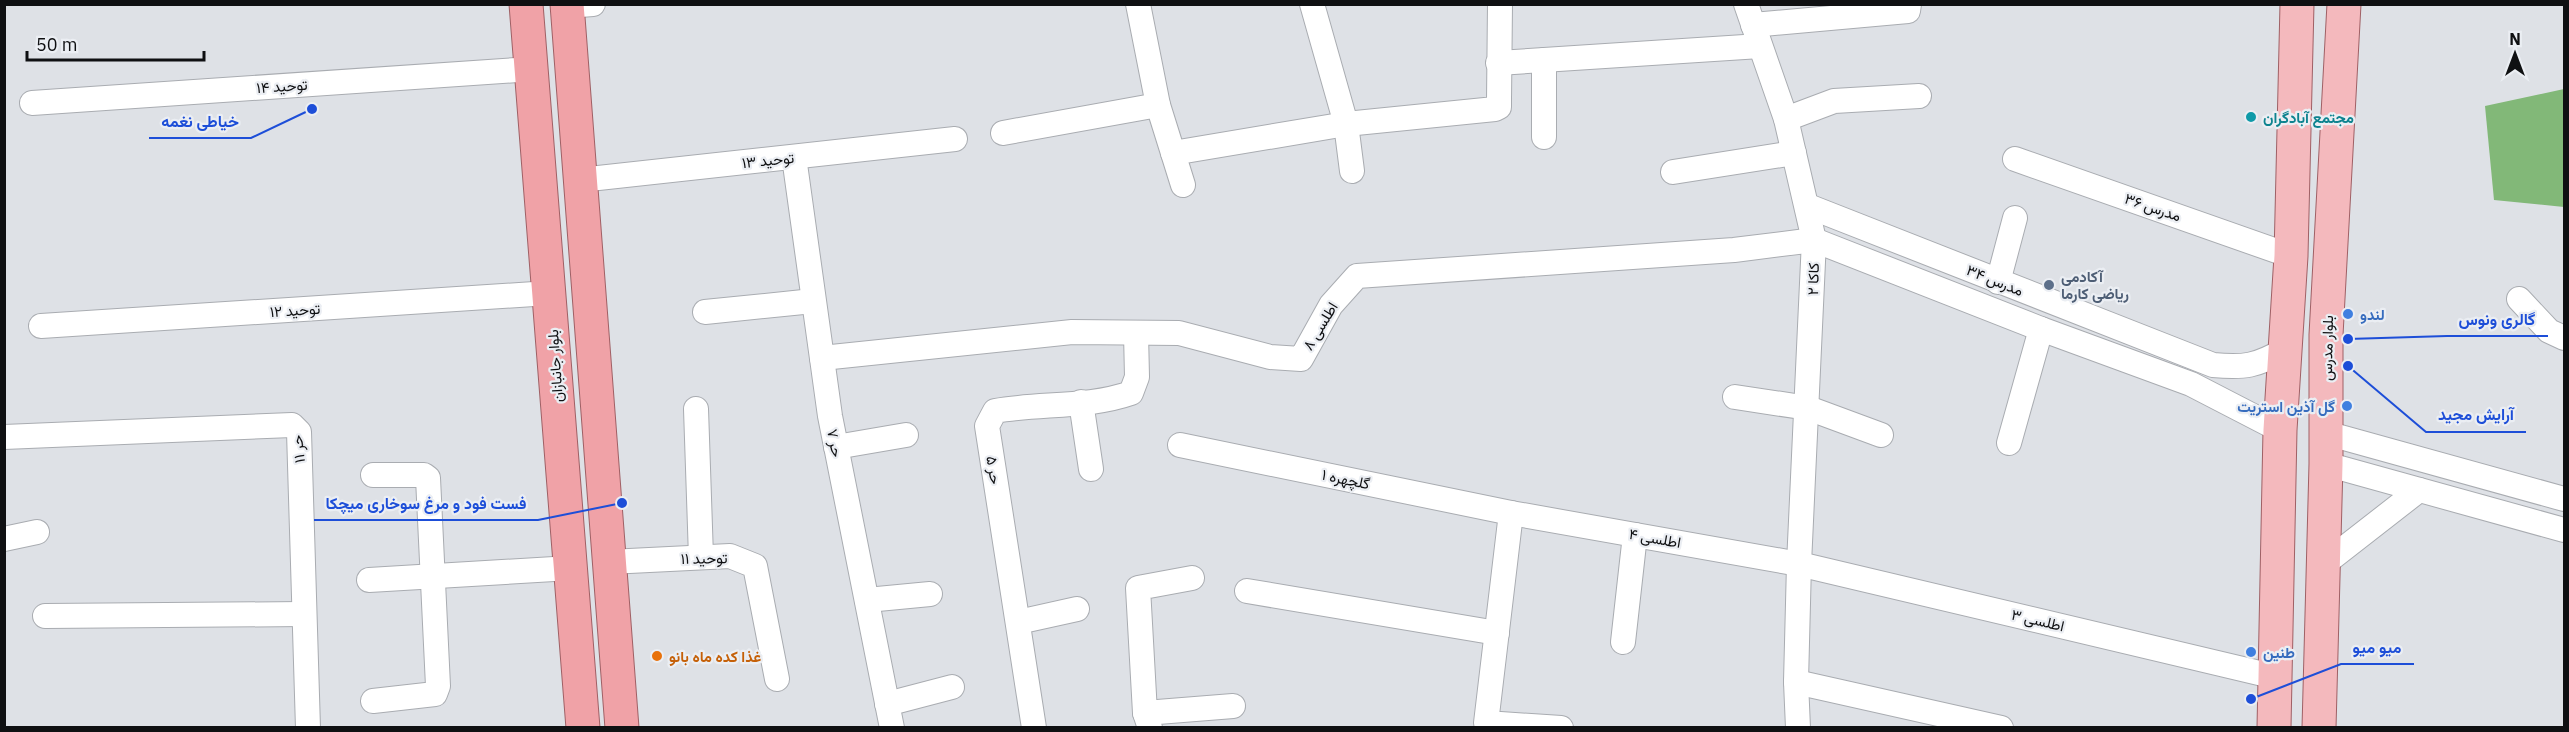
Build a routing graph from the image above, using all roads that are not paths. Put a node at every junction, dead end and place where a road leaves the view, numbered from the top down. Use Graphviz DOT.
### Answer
graph roads {
  1 [pos="526,4"];
  2 [pos="1138,4"];
  3 [pos="1312,4"];
  4 [pos="1500,4"];
  5 [pos="1909,4"];
  6 [pos="2297,4"];
  7 [pos="2344,4"];
  8 [pos="576,5"];
  9 [pos="1800,12"];
  10 [pos="1753,25"];
  11 [pos="1544,60"];
  12 [pos="1498,63"];
  13 [pos="532,69"];
  14 [pos="1918,96"];
  15 [pos="32,103"];
  16 [pos="1158,105"];
  17 [pos="1786,119"];
  18 [pos="1346,124"];
  19 [pos="1003,133"];
  20 [pos="1544,137"];
  21 [pos="955,139"];
  22 [pos="1173,153"];
  23 [pos="1794,153"];
  24 [pos="794,157"];
  25 [pos="2015,159"];
  26 [pos="1352,171"];
  27 [pos="1673,172"];
  28 [pos="580,180"];
  29 [pos="1183,185"];
  30 [pos="1808,206"];
  31 [pos="2015,218"];
  32 [pos="1814,240"];
  33 [pos="2292,256"];
  34 [pos="1998,282"];
  35 [pos="549,293"];
  36 [pos="2518,299"];
  37 [pos="813,301"];
  38 [pos="705,312"];
  39 [pos="41,326"];
  40 [pos="2041,329"];
  41 [pos="1136,333"];
  42 [pos="2565,338"];
  43 [pos="2284,350"];
  44 [pos="822,358"];
  45 [pos="1735,397"];
  46 [pos="1081,402"];
  47 [pos="1808,408"];
  48 [pos="696,409"];
  49 [pos="2280,430"];
  50 [pos="906,435"];
  51 [pos="1881,435"];
  52 [pos="4,437"];
  53 [pos="2009,443"];
  54 [pos="1180,445"];
  55 [pos="836,447"];
  56 [pos="2326,448"];
  57 [pos="1091,469"];
  58 [pos="373,475"];
  59 [pos="2419,490"];
  60 [pos="2533,490"];
  61 [pos="2565,499"];
  62 [pos="1511,513"];
  63 [pos="2522,519"];
  64 [pos="2565,530"];
  65 [pos="37,532"];
  66 [pos="1635,535"];
  67 [pos="4,538"];
  68 [pos="701,557"];
  69 [pos="609,562"];
  70 [pos="1799,564"];
  71 [pos="2324,564"];
  72 [pos="571,568"];
  73 [pos="434,575"];
  74 [pos="1192,578"];
  75 [pos="369,580"];
  76 [pos="1247,591"];
  77 [pos="930,594"];
  78 [pos="867,600"];
  79 [pos="1077,609"];
  80 [pos="303,614"];
  81 [pos="45,616"];
  82 [pos="1018,622"];
  83 [pos="1497,633"];
  84 [pos="1623,642"];
  85 [pos="2276,677"];
  86 [pos="777,679"];
  87 [pos="1796,682"];
  88 [pos="952,687"];
  89 [pos="373,701"];
  90 [pos="887,704"];
  91 [pos="1233,706"];
  92 [pos="1147,720"];
  93 [pos="308,728"];
  94 [pos="583,728"];
  95 [pos="622,728"];
  96 [pos="892,728"];
  97 [pos="1034,728"];
  98 [pos="1561,728"];
  99 [pos="1798,728"];
  100 [pos="2001,728"];
  101 [pos="2274,728"];
  102 [pos="2319,728"];
  1 -- 13 [label="highway, بلوار جانبازان"];
  2 -- 16 [label="street"];
  3 -- 18 [label="street"];
  4 -- 12 [label="street"];
  5 -- 9 [label="street"];
  6 -- 33 [label="main road"];
  7 -- 56 [label="main road, بلوار مدرس"];
  8 -- 28 [label="highway"];
  9 -- 10 [label="street"];
  10 -- 11 [label="street"];
  10 -- 17 [label="street, کاکا ۲"];
  11 -- 12 [label="street"];
  11 -- 20 [label="street"];
  12 -- 18 [label="street"];
  13 -- 15 [label="street, توحید ۱۴"];
  13 -- 35 [label="highway, بلوار جانبازان"];
  14 -- 17 [label="street"];
  16 -- 19 [label="street"];
  16 -- 22 [label="street"];
  17 -- 23 [label="street, کاکا ۲"];
  18 -- 22 [label="street"];
  18 -- 26 [label="street"];
  21 -- 24 [label="street, توحید ۱۳"];
  22 -- 29 [label="street"];
  23 -- 27 [label="street"];
  23 -- 30 [label="street, کاکا ۲"];
  24 -- 28 [label="street, توحید ۱۳"];
  24 -- 37 [label="street, حر ۷"];
  25 -- 33 [label="street, مدرس ۳۶"];
  28 -- 69 [label="highway"];
  30 -- 32 [label="street, کاکا ۲"];
  30 -- 34 [label="street, مدرس ۳۴"];
  31 -- 34 [label="street"];
  32 -- 40 [label="street, مدرس ۳۴"];
  32 -- 41 [label="street, اطلسی ۸"];
  32 -- 47 [label="street, کاکا ۲"];
  33 -- 43 [label="main road"];
  34 -- 43 [label="street, مدرس ۳۴"];
  35 -- 39 [label="street, توحید ۱۲"];
  35 -- 72 [label="highway, بلوار جانبازان"];
  36 -- 42 [label="street"];
  37 -- 38 [label="street"];
  37 -- 44 [label="street, حر ۷"];
  40 -- 49 [label="street, مدرس ۳۴"];
  40 -- 53 [label="street"];
  41 -- 44 [label="street, اطلسی ۸"];
  41 -- 46 [label="street, حر ۵"];
  43 -- 49 [label="main road"];
  44 -- 55 [label="street, حر ۷"];
  45 -- 47 [label="street"];
  46 -- 57 [label="street"];
  46 -- 82 [label="street, حر ۵"];
  47 -- 51 [label="street"];
  47 -- 70 [label="street, کاکا ۲"];
  48 -- 68 [label="street"];
  49 -- 85 [label="main road"];
  50 -- 55 [label="street"];
  52 -- 80 [label="street, حر ۱۱"];
  54 -- 62 [label="street, گلچهره ۱"];
  55 -- 78 [label="street, حر ۷"];
  56 -- 59 [label="street"];
  56 -- 60 [label="street"];
  56 -- 71 [label="main road, بلوار مدرس"];
  58 -- 73 [label="street"];
  59 -- 63 [label="street"];
  59 -- 71 [label="street"];
  60 -- 61 [label="street"];
  60 -- 63 [label="street"];
  62 -- 66 [label="street, اطلسی ۴"];
  62 -- 83 [label="street"];
  63 -- 64 [label="street"];
  65 -- 67 [label="street"];
  66 -- 70 [label="street, اطلسی ۴"];
  66 -- 84 [label="street"];
  68 -- 69 [label="street, توحید ۱۱"];
  68 -- 86 [label="street, توحید ۱۱"];
  69 -- 95 [label="highway"];
  70 -- 85 [label="street, اطلسی ۳"];
  70 -- 87 [label="street, کاکا ۲"];
  71 -- 102 [label="main road, بلوار مدرس"];
  72 -- 73 [label="street"];
  72 -- 94 [label="highway, بلوار جانبازان"];
  73 -- 75 [label="street"];
  73 -- 89 [label="street"];
  74 -- 92 [label="street"];
  76 -- 83 [label="street"];
  77 -- 78 [label="street"];
  78 -- 90 [label="street, حر ۷"];
  79 -- 82 [label="street"];
  80 -- 81 [label="street"];
  80 -- 93 [label="street, حر ۱۱"];
  82 -- 97 [label="street, حر ۵"];
  83 -- 98 [label="street"];
  85 -- 101 [label="main road"];
  87 -- 99 [label="street, کاکا ۲"];
  87 -- 100 [label="street"];
  88 -- 90 [label="street"];
  90 -- 96 [label="street, حر ۷"];
  91 -- 92 [label="street"];
}
